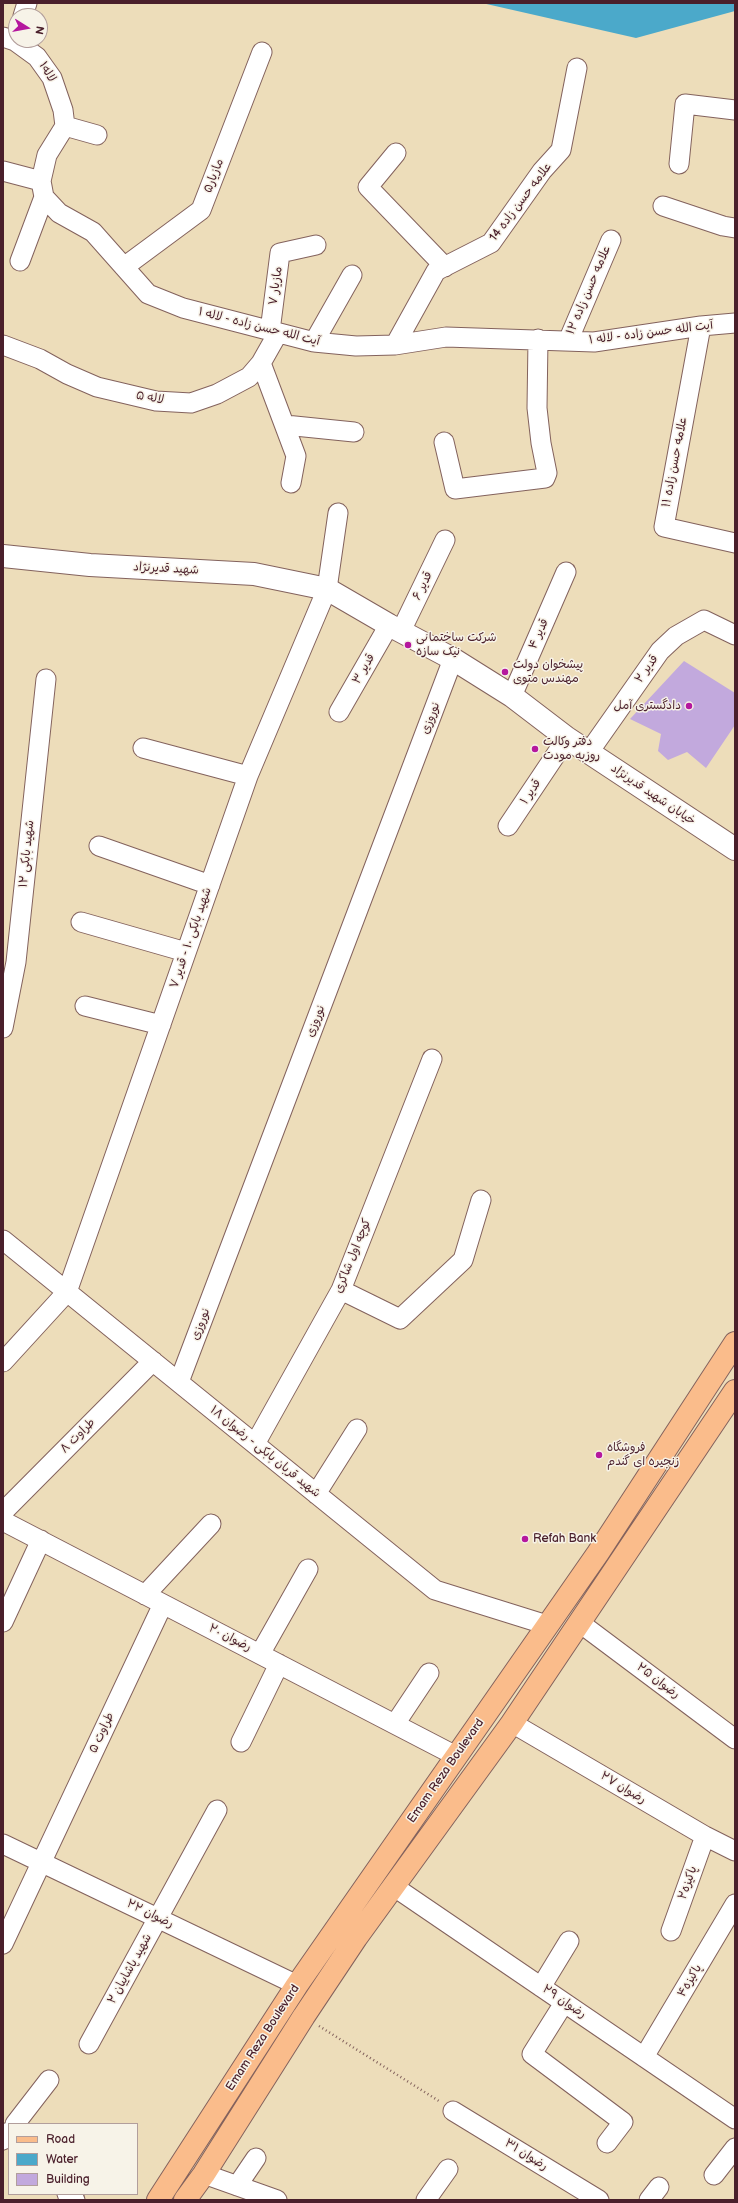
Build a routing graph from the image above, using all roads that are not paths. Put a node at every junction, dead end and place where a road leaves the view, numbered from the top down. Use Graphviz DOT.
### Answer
graph roads {
  1 [pos="25,48"];
  2 [pos="262,52"];
  3 [pos="577,68"];
  4 [pos="735,110"];
  5 [pos="65,126"];
  6 [pos="97,135"];
  7 [pos="396,153"];
  8 [pos="679,164"];
  9 [pos="3,171"];
  10 [pos="43,189"];
  11 [pos="662,206"];
  12 [pos="735,228"];
  13 [pos="611,240"];
  14 [pos="316,245"];
  15 [pos="20,261"];
  16 [pos="124,267"];
  17 [pos="445,267"];
  18 [pos="352,275"];
  19 [pos="735,323"];
  20 [pos="701,326"];
  21 [pos="274,332"];
  22 [pos="538,339"];
  23 [pos="568,341"];
  24 [pos="314,342"];
  25 [pos="3,345"];
  26 [pos="395,345"];
  27 [pos="261,362"];
  28 [pos="284,425"];
  29 [pos="354,432"];
  30 [pos="444,442"];
  31 [pos="291,483"];
  32 [pos="338,513"];
  33 [pos="445,540"];
  34 [pos="735,543"];
  35 [pos="3,556"];
  36 [pos="566,572"];
  37 [pos="327,590"];
  38 [pos="395,628"];
  39 [pos="735,635"];
  40 [pos="453,659"];
  41 [pos="46,679"];
  42 [pos="512,696"];
  43 [pos="339,712"];
  44 [pos="567,738"];
  45 [pos="143,748"];
  46 [pos="589,752"];
  47 [pos="248,776"];
  48 [pos="508,826"];
  49 [pos="99,846"];
  50 [pos="735,849"];
  51 [pos="210,885"];
  52 [pos="81,922"];
  53 [pos="186,952"];
  54 [pos="85,1006"];
  55 [pos="161,1025"];
  56 [pos="3,1028"];
  57 [pos="432,1059"];
  58 [pos="481,1200"];
  59 [pos="3,1240"];
  60 [pos="340,1290"];
  61 [pos="67,1292"];
  62 [pos="735,1342"];
  63 [pos="153,1361"];
  64 [pos="3,1362"];
  65 [pos="179,1382"];
  66 [pos="732,1402"];
  67 [pos="357,1429"];
  68 [pos="256,1444"];
  69 [pos="316,1494"];
  70 [pos="3,1512"];
  71 [pos="3,1521"];
  72 [pos="211,1524"];
  73 [pos="41,1540"];
  74 [pos="308,1569"];
  75 [pos="145,1594"];
  76 [pos="163,1604"];
  77 [pos="3,1622"];
  78 [pos="580,1623"];
  79 [pos="548,1625"];
  80 [pos="260,1654"];
  81 [pos="279,1664"];
  82 [pos="429,1673"];
  83 [pos="512,1723"];
  84 [pos="395,1724"];
  85 [pos="735,1739"];
  86 [pos="241,1742"];
  87 [pos="456,1756"];
  88 [pos="217,1810"];
  89 [pos="705,1836"];
  90 [pos="3,1844"];
  91 [pos="735,1851"];
  92 [pos="41,1862"];
  93 [pos="393,1886"];
  94 [pos="735,1904"];
  95 [pos="158,1918"];
  96 [pos="670,1931"];
  97 [pos="569,1941"];
  98 [pos="3,1944"];
  99 [pos="297,1985"];
  100 [pos="541,1987"];
  101 [pos="564,2003"];
  102 [pos="89,2044"];
  103 [pos="644,2057"];
  104 [pos="49,2080"];
  105 [pos="453,2111"];
  106 [pos="735,2119"];
  107 [pos="16,2123"];
  108 [pos="607,2143"];
  109 [pos="735,2148"];
  110 [pos="256,2158"];
  111 [pos="448,2169"];
  112 [pos="204,2174"];
  113 [pos="714,2175"];
  114 [pos="237,2186"];
  115 [pos="158,2200"];
  116 [pos="185,2200"];
  117 [pos="277,2200"];
  118 [pos="426,2200"];
  119 [pos="599,2200"];
  1 -- 5 [label="street, لاله۱"];
  2 -- 16 [label="street, مازیار۵"];
  3 -- 17 [label="street, علامه حسن زاده 14"];
  4 -- 8 [label="street"];
  5 -- 6 [label="street"];
  5 -- 10 [label="street"];
  7 -- 17 [label="street"];
  9 -- 10 [label="street"];
  10 -- 15 [label="street"];
  10 -- 16 [label="street, آیت الله حسن زاده - لاله ۱"];
  11 -- 12 [label="street"];
  13 -- 23 [label="street, علامه حسن زاده ۱۲"];
  14 -- 21 [label="street, مازیار ۷"];
  16 -- 21 [label="street, آیت الله حسن زاده - لاله ۱"];
  17 -- 26 [label="street, علامه حسن زاده 14"];
  18 -- 24 [label="street"];
  19 -- 20 [label="street, آیت الله حسن زاده - لاله ۱"];
  20 -- 23 [label="street, آیت الله حسن زاده - لاله ۱"];
  20 -- 34 [label="street, علامه حسن زاده ۱۱"];
  21 -- 24 [label="street, آیت الله حسن زاده - لاله ۱"];
  21 -- 27 [label="street, لاله ۵"];
  22 -- 23 [label="street, آیت الله حسن زاده - لاله ۱"];
  22 -- 26 [label="street, آیت الله حسن زاده - لاله ۱"];
  22 -- 30 [label="street"];
  24 -- 26 [label="street, آیت الله حسن زاده - لاله ۱"];
  25 -- 27 [label="street, لاله ۵"];
  27 -- 28 [label="street"];
  28 -- 29 [label="street"];
  28 -- 31 [label="street"];
  32 -- 37 [label="street, شهید بابکی ۱۰ - قدیر ۷"];
  33 -- 38 [label="street, قدیر ۶"];
  35 -- 37 [label="street, شهید قدیرنژاد"];
  36 -- 42 [label="street, قدیر ۴"];
  37 -- 38 [label="street, خيابان شهيد قديرنژاد"];
  37 -- 47 [label="street, شهید بابکی ۱۰ - قدیر ۷"];
  38 -- 40 [label="street, خيابان شهيد قديرنژاد"];
  38 -- 43 [label="street, قدیر ۳"];
  39 -- 46 [label="street, قدیر ۲"];
  40 -- 42 [label="street, خيابان شهيد قديرنژاد"];
  40 -- 65 [label="street, نوروزی"];
  41 -- 56 [label="street, شهید بابکی ۱۲"];
  42 -- 44 [label="street, خيابان شهيد قديرنژاد"];
  44 -- 46 [label="street, خيابان شهيد قديرنژاد"];
  44 -- 48 [label="street, قدیر ۱"];
  45 -- 47 [label="street"];
  46 -- 50 [label="street, خيابان شهيد قديرنژاد"];
  47 -- 51 [label="street, شهید بابکی ۱۰ - قدیر ۷"];
  49 -- 51 [label="street"];
  51 -- 53 [label="street, شهید بابکی ۱۰ - قدیر ۷"];
  52 -- 53 [label="street"];
  53 -- 55 [label="street, شهید بابکی ۱۰ - قدیر ۷"];
  54 -- 55 [label="street"];
  55 -- 61 [label="street, شهید بابکی ۱۰ - قدیر ۷"];
  57 -- 60 [label="street, کوچه اول شاکری"];
  58 -- 60 [label="street"];
  59 -- 61 [label="street, شهید قربان بابکی - رضوان ۱۸"];
  60 -- 68 [label="street, کوچه اول شاکری"];
  61 -- 63 [label="street, شهید قربان بابکی - رضوان ۱۸"];
  61 -- 64 [label="street"];
  62 -- 79 [label="main road, Emam Reza Boulevard"];
  63 -- 65 [label="street, شهید قربان بابکی - رضوان ۱۸"];
  63 -- 70 [label="street, طراوت ۸"];
  65 -- 68 [label="street, شهید قربان بابکی - رضوان ۱۸"];
  66 -- 78 [label="main road, Emam Reza Boulevard"];
  67 -- 69 [label="street"];
  68 -- 69 [label="street, شهید قربان بابکی - رضوان ۱۸"];
  69 -- 79 [label="street, شهید قربان بابکی - رضوان ۱۸"];
  71 -- 73 [label="street, رضوان ۲۰"];
  72 -- 75 [label="street"];
  73 -- 75 [label="street, رضوان ۲۰"];
  73 -- 77 [label="street"];
  74 -- 80 [label="street"];
  75 -- 76 [label="street, رضوان ۲۰"];
  76 -- 80 [label="street, رضوان ۲۰"];
  76 -- 92 [label="street, طراوت ۵"];
  78 -- 83 [label="main road, Emam Reza Boulevard"];
  78 -- 85 [label="street, رضوان ۲۵"];
  79 -- 87 [label="main road, Emam Reza Boulevard"];
  80 -- 81 [label="street, رضوان ۲۰"];
  81 -- 84 [label="street, رضوان ۲۰"];
  81 -- 86 [label="street"];
  82 -- 84 [label="street"];
  83 -- 89 [label="street, رضوان ۲۷"];
  83 -- 93 [label="main road, Emam Reza Boulevard"];
  84 -- 87 [label="street, رضوان ۲۰"];
  87 -- 99 [label="main road, Emam Reza Boulevard"];
  88 -- 95 [label="street, شهید پاشاییان ۲"];
  89 -- 91 [label="street, رضوان ۲۷"];
  89 -- 96 [label="street, پاکیزه۲"];
  90 -- 92 [label="street, رضوان ۲۲"];
  92 -- 95 [label="street, رضوان ۲۲"];
  92 -- 98 [label="street, طراوت ۵"];
  93 -- 100 [label="street, رضوان ۲۹"];
  93 -- 112 [label="main road, Emam Reza Boulevard"];
  94 -- 103 [label="street, پاکیزه۴"];
  95 -- 99 [label="street, رضوان ۲۲"];
  95 -- 102 [label="street, شهید پاشاییان ۲"];
  97 -- 100 [label="street"];
  99 -- 115 [label="main road, Emam Reza Boulevard"];
  100 -- 101 [label="street, رضوان ۲۹"];
  101 -- 103 [label="street, رضوان ۲۹"];
  101 -- 108 [label="street"];
  103 -- 106 [label="street, رضوان ۲۹"];
  104 -- 107 [label="street"];
  105 -- 119 [label="street, رضوان ۳۱"];
  109 -- 113 [label="street"];
  110 -- 114 [label="street"];
  111 -- 118 [label="street"];
  112 -- 114 [label="street"];
  112 -- 116 [label="main road, Emam Reza Boulevard"];
  114 -- 117 [label="street"];
}
